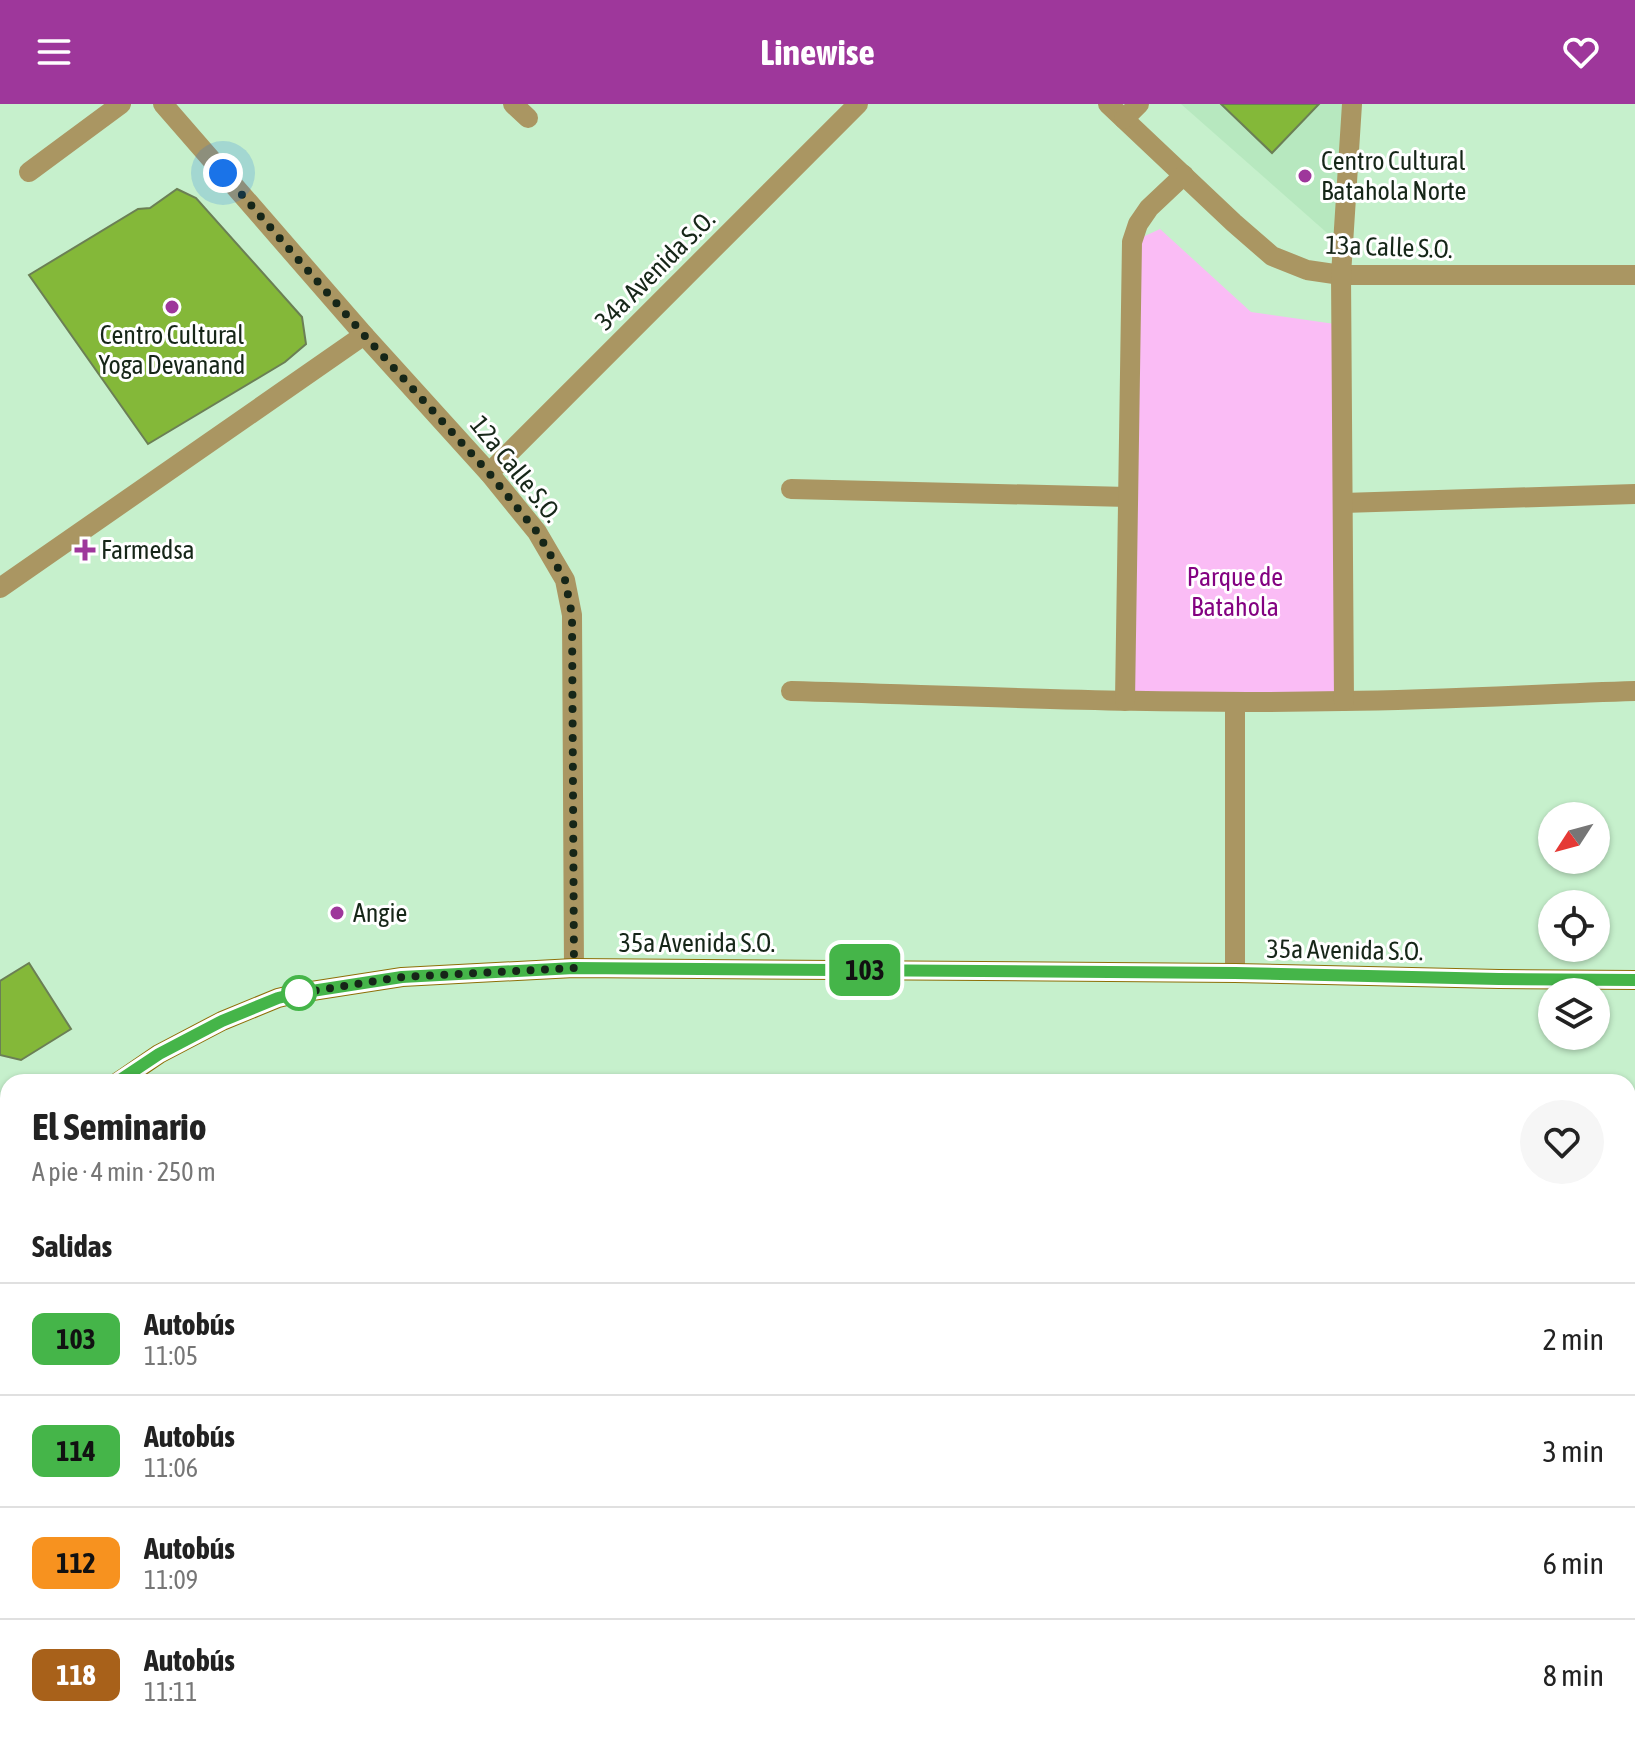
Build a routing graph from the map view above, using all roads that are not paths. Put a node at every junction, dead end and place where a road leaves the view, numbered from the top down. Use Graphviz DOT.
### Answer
graph roads {
  1 [pos="121,104"];
  2 [pos="163,104"];
  3 [pos="858,104"];
  4 [pos="1108,104"];
  5 [pos="1139,104"];
  6 [pos="1352,104"];
  7 [pos="1124,119"];
  8 [pos="29,172"];
  9 [pos="1184,175"];
  10 [pos="1341,275"];
  11 [pos="1635,275"];
  12 [pos="364,335"];
  13 [pos="489,473"];
  14 [pos="791,489"];
  15 [pos="1635,494"];
  16 [pos="1128,497"];
  17 [pos="1343,503"];
  18 [pos="0,588"];
  19 [pos="791,691"];
  20 [pos="1635,691"];
  21 [pos="1125,701"];
  22 [pos="1344,701"];
  23 [pos="1235,702"];
  24 [pos="574,968"];
  25 [pos="1235,973"];
  26 [pos="1635,980"];
  27 [pos="130,1074"];
  1 -- 8 [label="street"];
  2 -- 12 [label="street, 12a Calle S.O."];
  3 -- 13 [label="street, 34a Avenida S.O."];
  4 -- 7 [label="street, 13a Calle S.O."];
  5 -- 7 [label="street"];
  6 -- 10 [label="street"];
  7 -- 9 [label="street, 13a Calle S.O."];
  9 -- 10 [label="street, 13a Calle S.O."];
  9 -- 16 [label="street"];
  10 -- 11 [label="street, 13a Calle S.O."];
  10 -- 17 [label="street"];
  12 -- 13 [label="street, 12a Calle S.O."];
  12 -- 18 [label="street"];
  13 -- 24 [label="street, 12a Calle S.O."];
  14 -- 16 [label="street"];
  15 -- 17 [label="street"];
  16 -- 21 [label="street"];
  17 -- 22 [label="street"];
  19 -- 21 [label="street"];
  20 -- 22 [label="street"];
  21 -- 23 [label="street"];
  22 -- 23 [label="street"];
  23 -- 25 [label="street"];
  24 -- 25 [label="main road, 35a Avenida S.O."];
  24 -- 27 [label="main road, 35a Avenida S.O."];
  25 -- 26 [label="main road, 35a Avenida S.O."];
}
